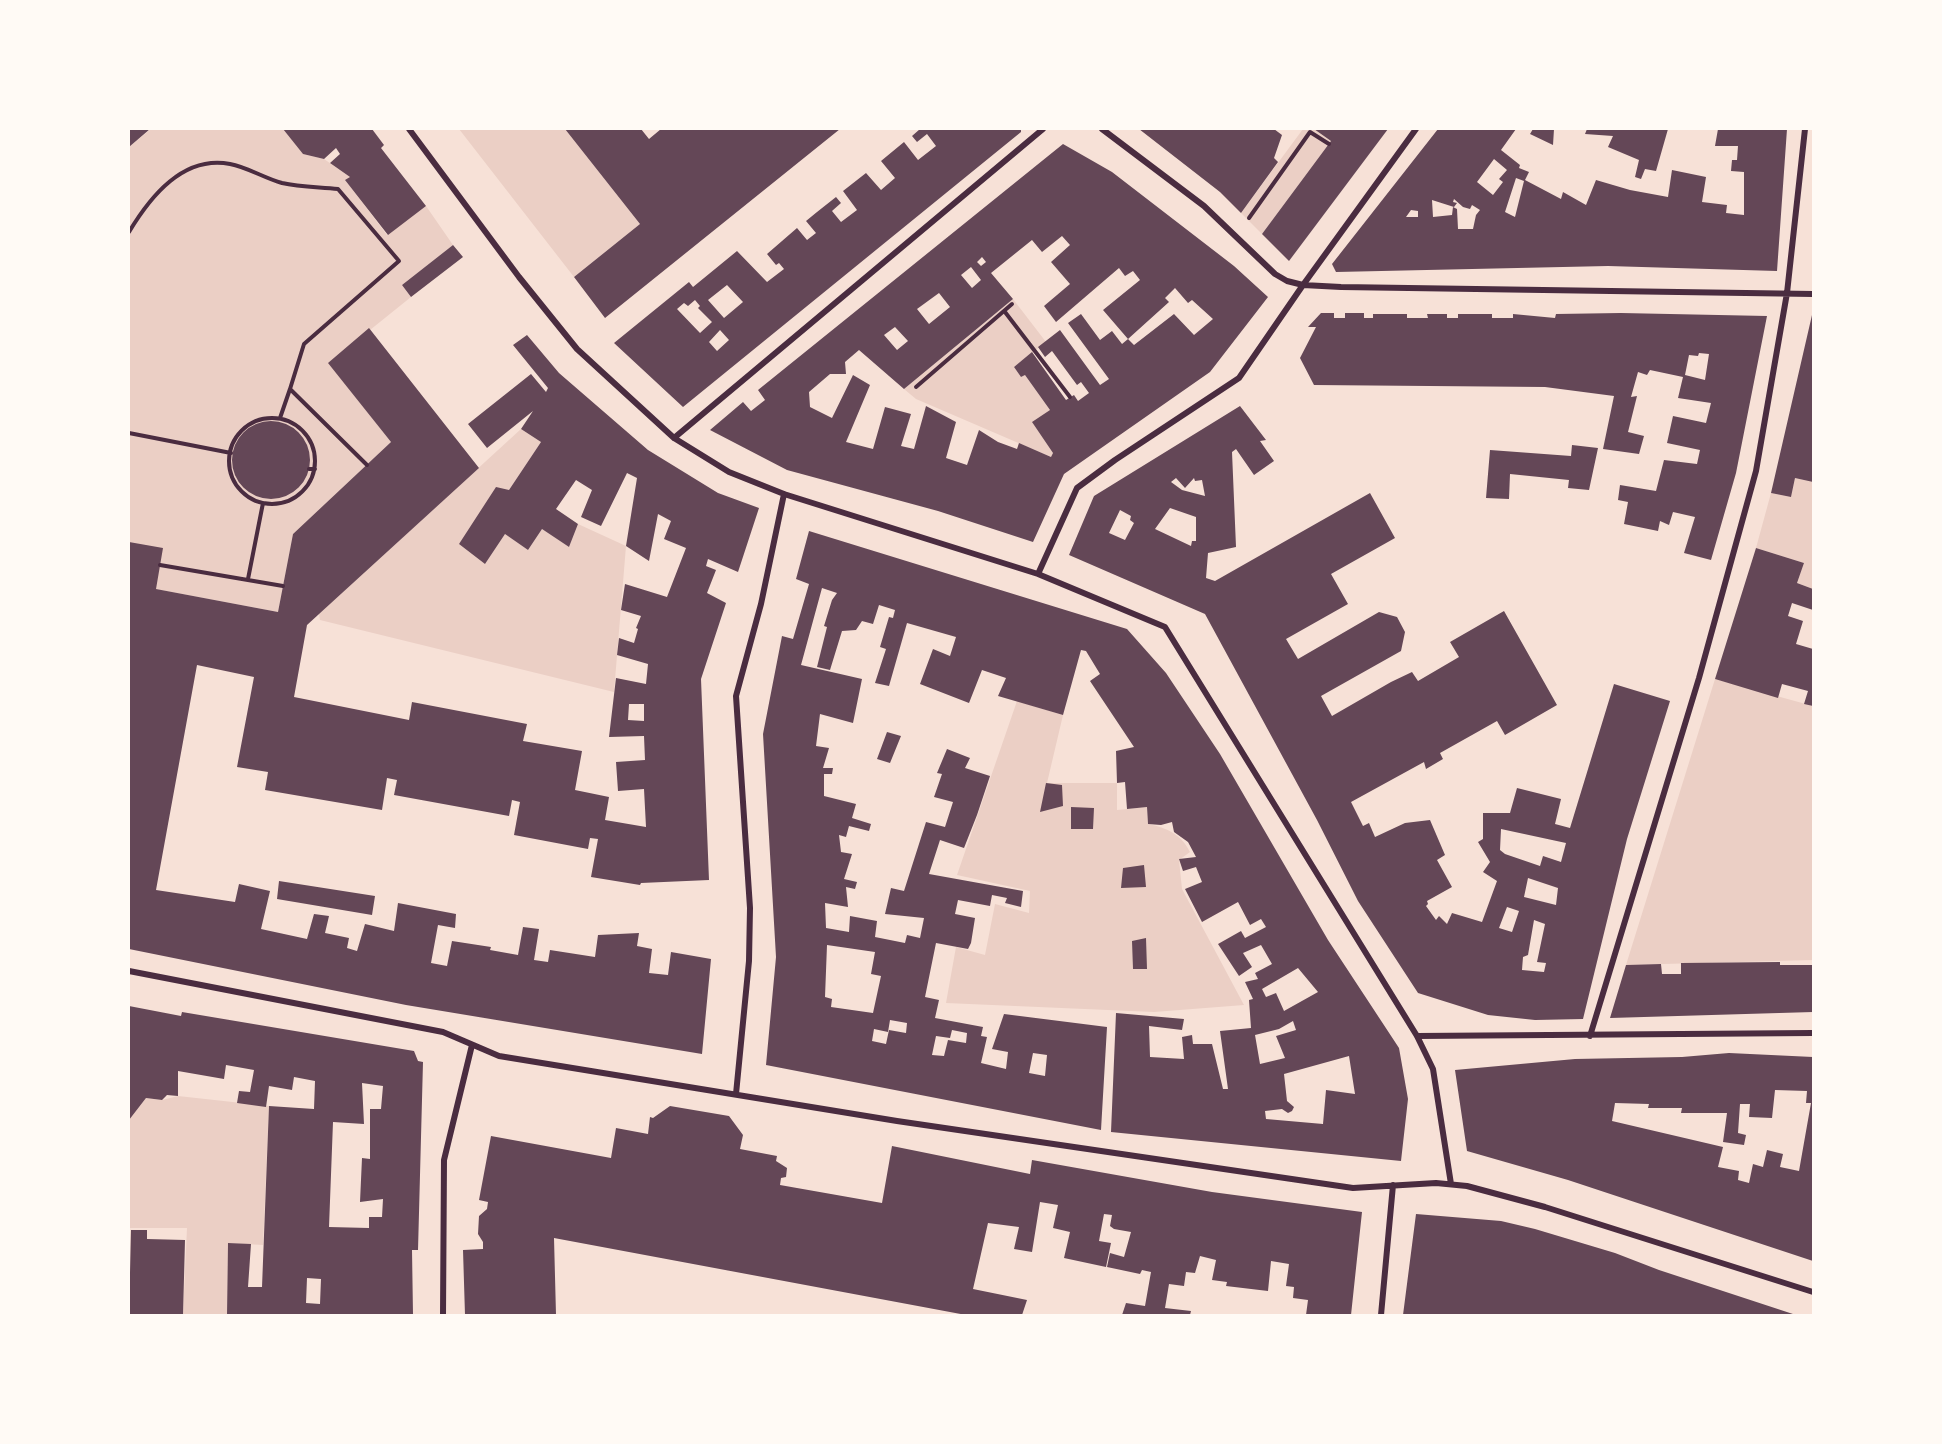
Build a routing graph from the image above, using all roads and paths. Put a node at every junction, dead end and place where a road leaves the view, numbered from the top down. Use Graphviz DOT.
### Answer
graph roads {
  1 [pos="409,129"];
  2 [pos="1042,129"];
  3 [pos="1102,129"];
  4 [pos="1416,129"];
  5 [pos="1805,129"];
  6 [pos="1329,144"];
  7 [pos="129,232"];
  8 [pos="1237,236"];
  9 [pos="1303,285"];
  10 [pos="1787,292"];
  11 [pos="1813,294"];
  12 [pos="1012,304"];
  13 [pos="1005,312"];
  14 [pos="916,387"];
  15 [pos="290,389"];
  16 [pos="1070,397"];
  17 [pos="280,418"];
  18 [pos="129,433"];
  19 [pos="674,438"];
  20 [pos="231,453"];
  21 [pos="368,465"];
  22 [pos="309,469"];
  23 [pos="315,470"];
  24 [pos="784,494"];
  25 [pos="263,503"];
  26 [pos="160,565"];
  27 [pos="1038,574"];
  28 [pos="248,579"];
  29 [pos="283,586"];
  30 [pos="129,971"];
  31 [pos="1813,1033"];
  32 [pos="1417,1036"];
  33 [pos="1590,1036"];
  34 [pos="472,1045"];
  35 [pos="736,1094"];
  36 [pos="1451,1184"];
  37 [pos="1393,1185"];
  38 [pos="1813,1292"];
  39 [pos="443,1315"];
  40 [pos="1381,1315"];
  1 -- 19 [label="street"];
  2 -- 19 [label="street"];
  3 -- 8 [label="street"];
  4 -- 9 [label="street"];
  5 -- 10 [label="street"];
  6 -- 8 [label="path"];
  7 -- 15 [label="path"];
  8 -- 9 [label="street"];
  9 -- 10 [label="street"];
  9 -- 27 [label="street"];
  10 -- 11 [label="street"];
  10 -- 33 [label="street"];
  12 -- 13 [label="path"];
  13 -- 14 [label="path"];
  13 -- 16 [label="path"];
  15 -- 17 [label="path"];
  15 -- 21 [label="path"];
  17 -- 20 [label="path"];
  17 -- 23 [label="path"];
  18 -- 20 [label="path"];
  19 -- 24 [label="street"];
  20 -- 25 [label="path"];
  22 -- 23 [label="path"];
  23 -- 25 [label="path"];
  24 -- 27 [label="street"];
  24 -- 35 [label="street"];
  25 -- 28 [label="path"];
  26 -- 28 [label="path"];
  27 -- 32 [label="street"];
  28 -- 29 [label="path"];
  30 -- 34 [label="street"];
  31 -- 33 [label="street"];
  32 -- 33 [label="street"];
  32 -- 36 [label="street"];
  34 -- 35 [label="street"];
  34 -- 39 [label="street"];
  35 -- 37 [label="street"];
  36 -- 37 [label="street"];
  36 -- 38 [label="street"];
  37 -- 40 [label="street"];
}
